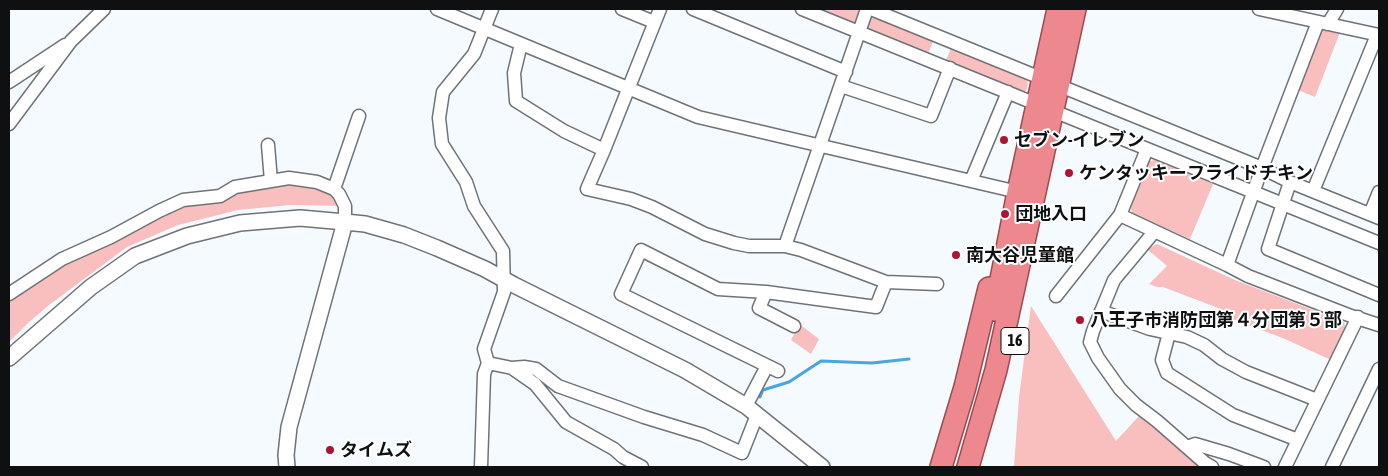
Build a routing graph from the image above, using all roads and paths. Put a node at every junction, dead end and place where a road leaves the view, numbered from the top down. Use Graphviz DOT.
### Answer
graph roads {
  1 [pos="104,9"];
  2 [pos="437,9"];
  3 [pos="492,9"];
  4 [pos="622,9"];
  5 [pos="660,9"];
  6 [pos="693,9"];
  7 [pos="802,9"];
  8 [pos="867,9"];
  9 [pos="871,9"];
  10 [pos="1058,9"];
  11 [pos="1076,9"];
  12 [pos="1259,9"];
  13 [pos="1337,9"];
  14 [pos="654,22"];
  15 [pos="1323,23"];
  16 [pos="485,28"];
  17 [pos="858,31"];
  18 [pos="1378,35"];
  19 [pos="71,41"];
  20 [pos="521,44"];
  21 [pos="950,68"];
  22 [pos="846,72"];
  23 [pos="1051,81"];
  24 [pos="9,82"];
  25 [pos="841,86"];
  26 [pos="629,88"];
  27 [pos="1008,92"];
  28 [pos="1046,108"];
  29 [pos="359,116"];
  30 [pos="9,124"];
  31 [pos="268,145"];
  32 [pos="820,146"];
  33 [pos="1147,149"];
  34 [pos="604,150"];
  35 [pos="1262,168"];
  36 [pos="271,181"];
  37 [pos="972,181"];
  38 [pos="1290,182"];
  39 [pos="334,188"];
  40 [pos="1313,191"];
  41 [pos="1018,192"];
  42 [pos="1254,192"];
  43 [pos="1379,192"];
  44 [pos="1282,203"];
  45 [pos="1032,212"];
  46 [pos="1120,215"];
  47 [pos="1375,216"];
  48 [pos="346,222"];
  49 [pos="1154,232"];
  50 [pos="1379,244"];
  51 [pos="786,246"];
  52 [pos="1227,265"];
  53 [pos="504,280"];
  54 [pos="886,282"];
  55 [pos="937,284"];
  56 [pos="766,292"];
  57 [pos="9,294"];
  58 [pos="1379,294"];
  59 [pos="1056,296"];
  60 [pos="1101,311"];
  61 [pos="1358,317"];
  62 [pos="1379,325"];
  63 [pos="794,326"];
  64 [pos="1169,333"];
  65 [pos="9,358"];
  66 [pos="488,363"];
  67 [pos="512,368"];
  68 [pos="1379,369"];
  69 [pos="1317,400"];
  70 [pos="751,410"];
  71 [pos="970,439"];
  72 [pos="1298,440"];
  73 [pos="1186,446"];
  74 [pos="287,467"];
  75 [pos="481,467"];
  76 [pos="642,467"];
  77 [pos="822,467"];
  78 [pos="941,467"];
  79 [pos="954,467"];
  80 [pos="968,467"];
  81 [pos="982,467"];
  82 [pos="1212,467"];
  83 [pos="1264,467"];
  84 [pos="1285,467"];
  85 [pos="1332,467"];
  1 -- 19 [label="street"];
  2 -- 16 [label="street"];
  3 -- 16 [label="street"];
  4 -- 14 [label="street"];
  5 -- 14 [label="street"];
  6 -- 22 [label="street"];
  7 -- 17 [label="street"];
  8 -- 17 [label="street"];
  9 -- 23 [label="street"];
  10 -- 23 [label="highway, 16"];
  11 -- 23 [label="highway, 16"];
  12 -- 15 [label="street"];
  13 -- 15 [label="street"];
  14 -- 26 [label="street"];
  15 -- 18 [label="street"];
  15 -- 35 [label="street"];
  16 -- 20 [label="street"];
  16 -- 53 [label="street"];
  17 -- 21 [label="street"];
  17 -- 22 [label="street"];
  18 -- 40 [label="street"];
  19 -- 24 [label="street"];
  19 -- 30 [label="street"];
  20 -- 26 [label="street"];
  20 -- 34 [label="street"];
  21 -- 25 [label="street"];
  21 -- 27 [label="street"];
  22 -- 25 [label="street"];
  23 -- 28 [label="highway, 16"];
  23 -- 35 [label="street"];
  25 -- 32 [label="street"];
  26 -- 32 [label="street"];
  26 -- 34 [label="street"];
  27 -- 28 [label="street"];
  27 -- 37 [label="street"];
  28 -- 33 [label="street"];
  28 -- 41 [label="highway, 16"];
  28 -- 45 [label="highway, 16"];
  29 -- 39 [label="street"];
  31 -- 36 [label="street"];
  32 -- 37 [label="street"];
  32 -- 51 [label="street"];
  33 -- 42 [label="street"];
  33 -- 46 [label="street"];
  34 -- 51 [label="street"];
  35 -- 38 [label="street"];
  35 -- 42 [label="street"];
  36 -- 39 [label="street"];
  36 -- 57 [label="street"];
  37 -- 41 [label="street"];
  38 -- 40 [label="street"];
  38 -- 44 [label="street"];
  39 -- 48 [label="street"];
  40 -- 47 [label="street"];
  41 -- 71 [label="highway, 16"];
  41 -- 78 [label="highway"];
  42 -- 44 [label="street"];
  42 -- 52 [label="street"];
  43 -- 47 [label="street"];
  44 -- 50 [label="street"];
  44 -- 58 [label="street"];
  45 -- 71 [label="highway, 16"];
  45 -- 81 [label="highway, 16"];
  46 -- 49 [label="street"];
  46 -- 59 [label="street"];
  48 -- 53 [label="street"];
  48 -- 65 [label="street"];
  48 -- 74 [label="street"];
  49 -- 52 [label="street"];
  49 -- 60 [label="street"];
  51 -- 54 [label="street"];
  52 -- 61 [label="street"];
  53 -- 66 [label="street"];
  53 -- 70 [label="street"];
  54 -- 55 [label="street"];
  54 -- 56 [label="street"];
  56 -- 63 [label="street"];
  56 -- 70 [label="street"];
  60 -- 64 [label="street"];
  60 -- 73 [label="street"];
  61 -- 62 [label="street"];
  61 -- 69 [label="street"];
  64 -- 69 [label="street"];
  64 -- 72 [label="street"];
  66 -- 67 [label="street"];
  66 -- 75 [label="street"];
  67 -- 70 [label="street"];
  67 -- 76 [label="street"];
  68 -- 85 [label="street"];
  69 -- 72 [label="street"];
  70 -- 77 [label="street"];
  71 -- 79 [label="highway, 16"];
  71 -- 80 [label="highway, 16"];
  72 -- 84 [label="street"];
  73 -- 82 [label="street"];
  73 -- 83 [label="street"];
}
